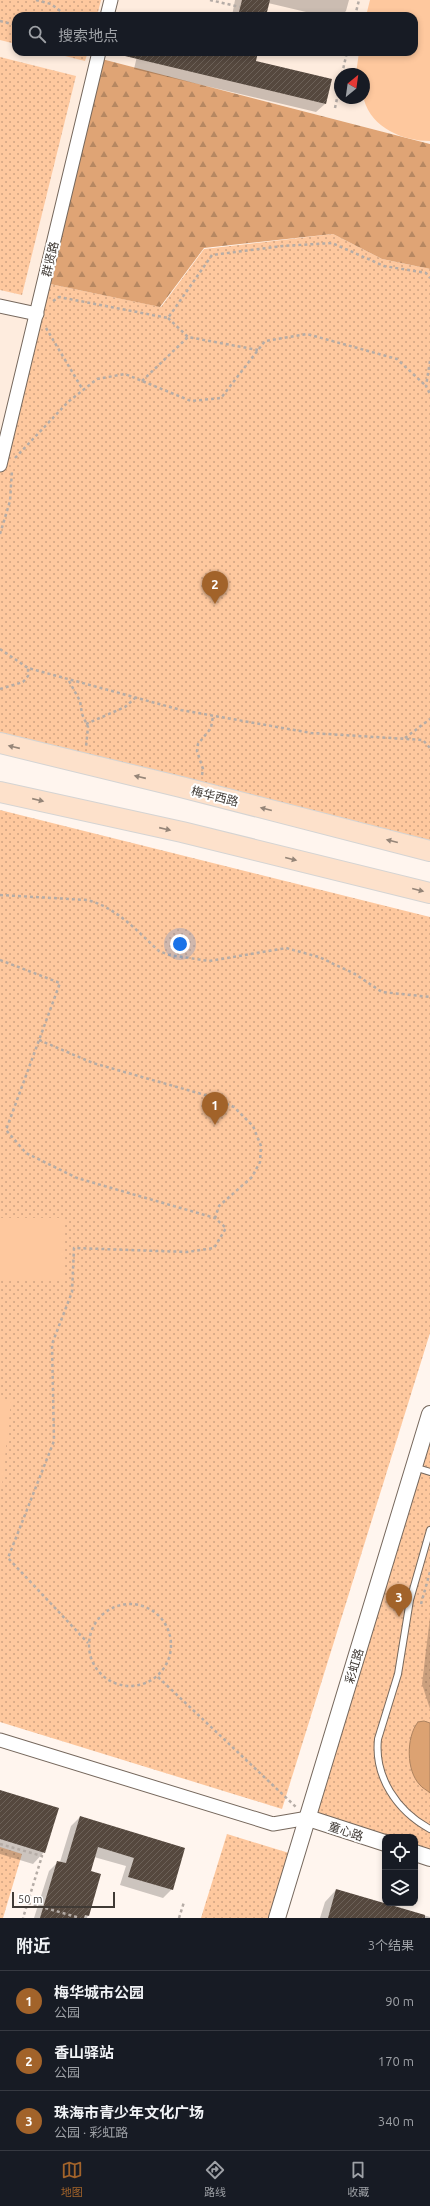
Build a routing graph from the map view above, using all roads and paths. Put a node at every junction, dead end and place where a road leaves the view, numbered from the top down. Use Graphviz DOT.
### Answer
graph roads {
  1 [pos="36,0"];
  2 [pos="111,0"];
  3 [pos="210,0"];
  4 [pos="359,0"];
  5 [pos="240,7"];
  6 [pos="62,12"];
  7 [pos="108,12"];
  8 [pos="356,12"];
  9 [pos="0,21"];
  10 [pos="12,24"];
  11 [pos="98,56"];
  12 [pos="346,56"];
  13 [pos="343,68"];
  14 [pos="336,104"];
  15 [pos="335,108"];
  16 [pos="430,278"];
  17 [pos="0,306"];
  18 [pos="37,314"];
  19 [pos="168,318"];
  20 [pos="188,337"];
  21 [pos="258,350"];
  22 [pos="430,361"];
  23 [pos="142,381"];
  24 [pos="426,386"];
  25 [pos="83,390"];
  26 [pos="430,394"];
  27 [pos="13,461"];
  28 [pos="6,466"];
  29 [pos="0,534"];
  30 [pos="0,649"];
  31 [pos="28,668"];
  32 [pos="68,680"];
  33 [pos="0,689"];
  34 [pos="135,698"];
  35 [pos="213,716"];
  36 [pos="430,719"];
  37 [pos="86,724"];
  38 [pos="405,739"];
  39 [pos="0,744"];
  40 [pos="430,748"];
  41 [pos="82,763"];
  42 [pos="0,792"];
  43 [pos="200,792"];
  44 [pos="430,851"];
  45 [pos="430,893"];
  46 [pos="0,895"];
  47 [pos="0,960"];
  48 [pos="430,997"];
  49 [pos="39,1040"];
  50 [pos="216,1218"];
  51 [pos="430,1414"];
  52 [pos="414,1467"];
  53 [pos="430,1472"];
  54 [pos="430,1530"];
  55 [pos="430,1572"];
  56 [pos="421,1604"];
  57 [pos="88,1643"];
  58 [pos="158,1677"];
  59 [pos="0,1740"];
  60 [pos="308,1818"];
  61 [pos="430,1829"];
  62 [pos="382,1842"];
  63 [pos="0,1844"];
  64 [pos="418,1854"];
  65 [pos="430,1858"];
  66 [pos="28,1902"];
  67 [pos="184,1902"];
  68 [pos="23,1918"];
  69 [pos="80,1918"];
  70 [pos="179,1918"];
  71 [pos="278,1918"];
  1 -- 6 [label="path"];
  2 -- 7 [label="street"];
  3 -- 5 [label="path"];
  4 -- 8 [label="path"];
  9 -- 10 [label="path"];
  11 -- 18 [label="street, 群贤路"];
  12 -- 13 [label="path"];
  14 -- 15 [label="path"];
  16 -- 19 [label="path"];
  17 -- 18 [label="street"];
  18 -- 19 [label="path"];
  18 -- 25 [label="path"];
  18 -- 28 [label="street, 群贤路"];
  19 -- 20 [label="path"];
  20 -- 21 [label="path"];
  20 -- 23 [label="path"];
  21 -- 23 [label="path"];
  21 -- 24 [label="path"];
  22 -- 24 [label="path"];
  23 -- 25 [label="path"];
  24 -- 26 [label="path"];
  25 -- 27 [label="path"];
  28 -- 29 [label="path"];
  30 -- 31 [label="path"];
  31 -- 32 [label="path"];
  31 -- 33 [label="path"];
  32 -- 34 [label="path"];
  32 -- 37 [label="path"];
  34 -- 35 [label="path"];
  34 -- 37 [label="path"];
  35 -- 38 [label="path"];
  35 -- 43 [label="path"];
  36 -- 38 [label="path"];
  37 -- 41 [label="path"];
  38 -- 40 [label="path"];
  41 -- 39 [label="main road, 梅华西路, one-way"];
  43 -- 41 [label="main road, 梅华西路, one-way"];
  42 -- 45 [label="main road, one-way"];
  44 -- 43 [label="main road, 梅华西路, one-way"];
  46 -- 48 [label="path"];
  47 -- 49 [label="path"];
  49 -- 50 [label="path"];
  49 -- 50 [label="path"];
  50 -- 57 [label="path"];
  51 -- 52 [label="street, 彩虹路"];
  52 -- 53 [label="lane"];
  52 -- 60 [label="street, 彩虹路"];
  54 -- 61 [label="lane"];
  55 -- 56 [label="path"];
  57 -- 58 [label="path"];
  57 -- 58 [label="path"];
  58 -- 60 [label="path"];
  59 -- 60 [label="street"];
  60 -- 62 [label="street, 童心路"];
  60 -- 71 [label="street, 彩虹路"];
  63 -- 66 [label="path"];
  64 -- 65 [label="street"];
  66 -- 68 [label="path"];
  66 -- 69 [label="path"];
  67 -- 70 [label="path"];
}
